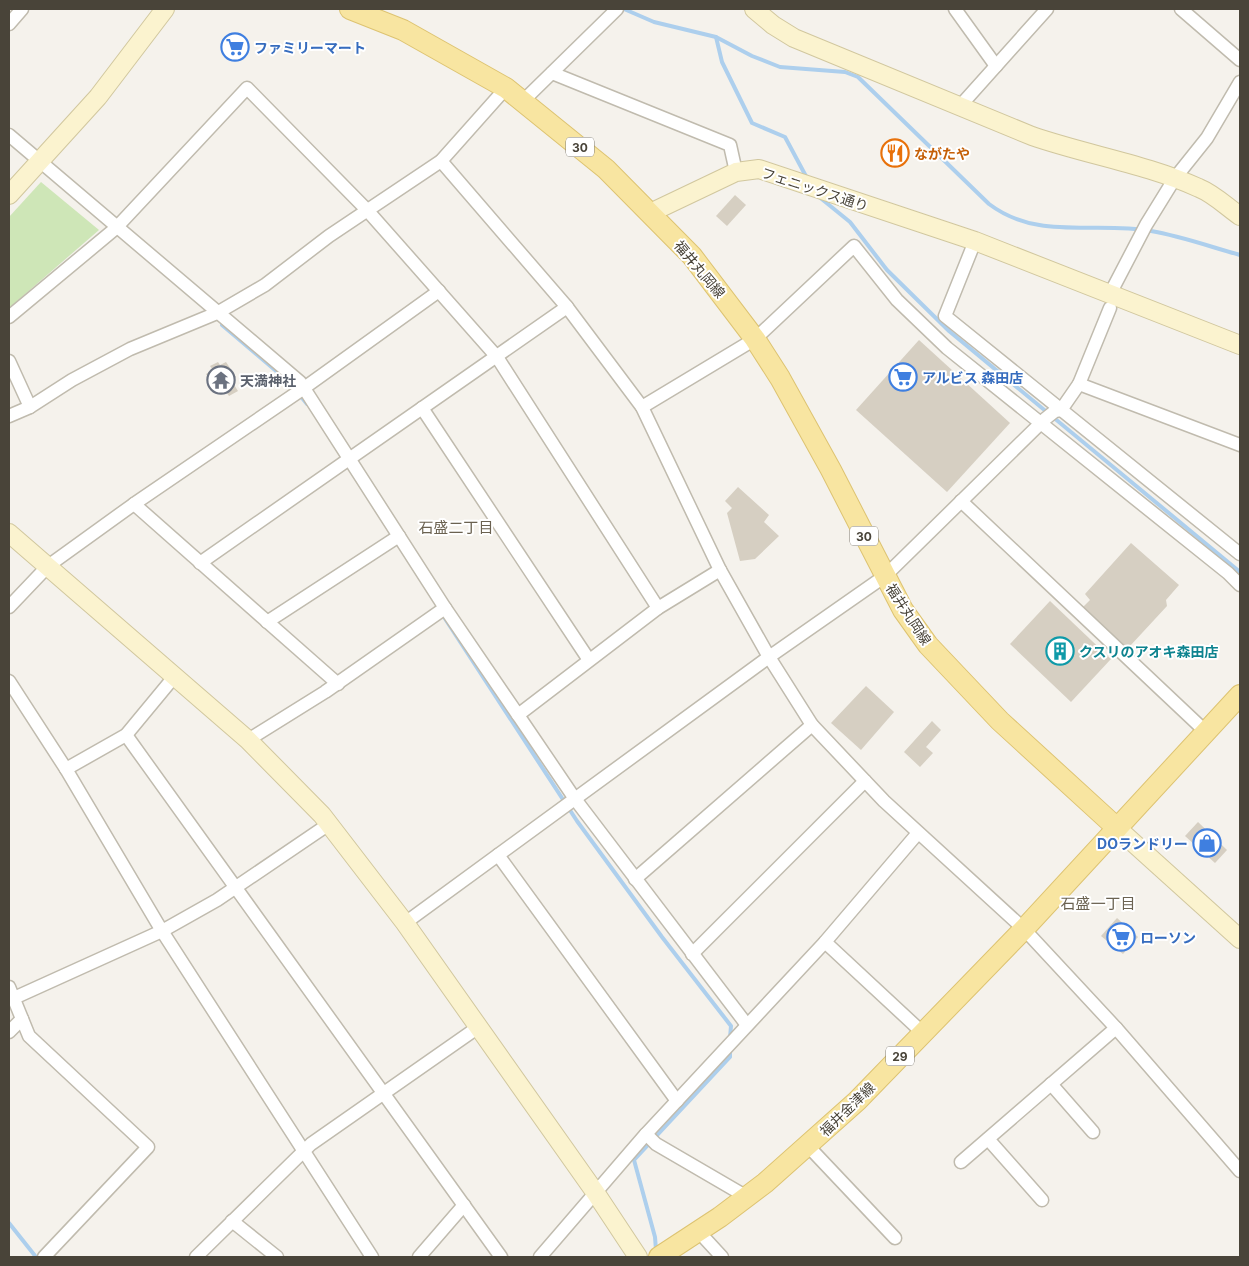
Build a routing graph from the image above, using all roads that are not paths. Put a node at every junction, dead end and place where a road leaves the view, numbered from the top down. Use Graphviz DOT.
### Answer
graph roads {
  1 [pos="22,9"];
  2 [pos="165,9"];
  3 [pos="350,9"];
  4 [pos="617,9"];
  5 [pos="754,9"];
  6 [pos="955,9"];
  7 [pos="1047,9"];
  8 [pos="1181,9"];
  9 [pos="9,24"];
  10 [pos="1240,60"];
  11 [pos="996,66"];
  12 [pos="552,73"];
  13 [pos="1240,82"];
  14 [pos="506,88"];
  15 [pos="523,101"];
  16 [pos="961,106"];
  17 [pos="9,135"];
  18 [pos="41,160"];
  19 [pos="441,161"];
  20 [pos="736,172"];
  21 [pos="1175,178"];
  22 [pos="9,195"];
  23 [pos="367,210"];
  24 [pos="650,213"];
  25 [pos="1240,216"];
  26 [pos="116,228"];
  27 [pos="975,242"];
  28 [pos="439,291"];
  29 [pos="1110,301"];
  30 [pos="567,307"];
  31 [pos="217,313"];
  32 [pos="9,317"];
  33 [pos="755,339"];
  34 [pos="1240,345"];
  35 [pos="497,357"];
  36 [pos="9,361"];
  37 [pos="1079,384"];
  38 [pos="304,388"];
  39 [pos="30,407"];
  40 [pos="642,407"];
  41 [pos="422,408"];
  42 [pos="1058,410"];
  43 [pos="9,416"];
  44 [pos="1043,421"];
  45 [pos="1240,446"];
  46 [pos="349,458"];
  47 [pos="961,501"];
  48 [pos="134,504"];
  49 [pos="9,533"];
  50 [pos="399,536"];
  51 [pos="1240,554"];
  52 [pos="200,563"];
  53 [pos="48,566"];
  54 [pos="720,570"];
  55 [pos="885,576"];
  56 [pos="1240,585"];
  57 [pos="9,607"];
  58 [pos="445,608"];
  59 [pos="658,608"];
  60 [pos="267,622"];
  61 [pos="769,657"];
  62 [pos="589,660"];
  63 [pos="174,677"];
  64 [pos="9,681"];
  65 [pos="338,684"];
  66 [pos="1240,695"];
  67 [pos="518,715"];
  68 [pos="812,725"];
  69 [pos="1205,731"];
  70 [pos="126,735"];
  71 [pos="248,740"];
  72 [pos="66,769"];
  73 [pos="865,781"];
  74 [pos="574,799"];
  75 [pos="329,824"];
  76 [pos="1117,828"];
  77 [pos="918,833"];
  78 [pos="498,855"];
  79 [pos="635,879"];
  80 [pos="237,887"];
  81 [pos="405,924"];
  82 [pos="1024,929"];
  83 [pos="162,931"];
  84 [pos="1240,939"];
  85 [pos="825,942"];
  86 [pos="692,954"];
  87 [pos="11,992"];
  88 [pos="22,1019"];
  89 [pos="746,1026"];
  90 [pos="477,1028"];
  91 [pos="1116,1028"];
  92 [pos="9,1032"];
  93 [pos="923,1033"];
  94 [pos="1051,1084"];
  95 [pos="383,1091"];
  96 [pos="677,1101"];
  97 [pos="1092,1132"];
  98 [pos="646,1134"];
  99 [pos="988,1139"];
  100 [pos="808,1146"];
  101 [pos="302,1152"];
  102 [pos="961,1162"];
  103 [pos="1240,1169"];
  104 [pos="595,1192"];
  105 [pos="747,1197"];
  106 [pos="1042,1200"];
  107 [pos="464,1205"];
  108 [pos="232,1222"];
  109 [pos="698,1232"];
  110 [pos="895,1238"];
  111 [pos="44,1257"];
  112 [pos="196,1257"];
  113 [pos="277,1257"];
  114 [pos="372,1257"];
  115 [pos="419,1257"];
  116 [pos="501,1257"];
  117 [pos="540,1257"];
  118 [pos="638,1257"];
  119 [pos="659,1257"];
  120 [pos="722,1257"];
  1 -- 9 [label="street"];
  2 -- 18 [label="street"];
  3 -- 14 [label="main road, 30"];
  4 -- 12 [label="street"];
  5 -- 16 [label="street"];
  6 -- 11 [label="street"];
  7 -- 11 [label="street"];
  8 -- 10 [label="street"];
  11 -- 16 [label="street"];
  12 -- 15 [label="street"];
  12 -- 20 [label="street"];
  13 -- 21 [label="street"];
  14 -- 15 [label="main road, 30"];
  14 -- 19 [label="street"];
  15 -- 24 [label="main road, 30"];
  16 -- 21 [label="street"];
  17 -- 18 [label="street"];
  18 -- 22 [label="street"];
  18 -- 26 [label="street"];
  19 -- 23 [label="street"];
  19 -- 30 [label="street"];
  20 -- 24 [label="street, フェニックス通り"];
  20 -- 27 [label="street, フェニックス通り"];
  21 -- 25 [label="street"];
  21 -- 29 [label="street"];
  23 -- 26 [label="street"];
  23 -- 28 [label="street"];
  23 -- 31 [label="street"];
  24 -- 33 [label="main road, 福井丸岡線 / 30"];
  26 -- 31 [label="street"];
  26 -- 32 [label="street"];
  27 -- 29 [label="street, フェニックス通り"];
  27 -- 42 [label="street"];
  28 -- 35 [label="street"];
  28 -- 38 [label="street"];
  29 -- 34 [label="street, フェニックス通り"];
  29 -- 37 [label="street"];
  30 -- 35 [label="street"];
  30 -- 40 [label="street"];
  31 -- 38 [label="street"];
  31 -- 39 [label="street"];
  33 -- 40 [label="street"];
  33 -- 44 [label="street"];
  33 -- 55 [label="main road, 福井丸岡線 / 30"];
  35 -- 41 [label="street"];
  35 -- 59 [label="street"];
  36 -- 39 [label="street"];
  37 -- 42 [label="street"];
  37 -- 45 [label="street"];
  38 -- 46 [label="street"];
  38 -- 48 [label="street"];
  39 -- 43 [label="street"];
  40 -- 54 [label="street"];
  41 -- 46 [label="street"];
  41 -- 62 [label="street"];
  42 -- 44 [label="street"];
  42 -- 51 [label="street"];
  44 -- 47 [label="street"];
  44 -- 56 [label="street"];
  46 -- 50 [label="street"];
  46 -- 52 [label="street"];
  47 -- 55 [label="street"];
  47 -- 69 [label="street"];
  48 -- 52 [label="street"];
  48 -- 53 [label="street"];
  49 -- 53 [label="street"];
  50 -- 58 [label="street"];
  50 -- 60 [label="street"];
  52 -- 60 [label="street"];
  53 -- 57 [label="street"];
  53 -- 63 [label="street"];
  54 -- 59 [label="street"];
  54 -- 61 [label="street"];
  55 -- 61 [label="street"];
  55 -- 76 [label="main road, 福井丸岡線 / 30"];
  58 -- 65 [label="street"];
  58 -- 67 [label="street"];
  59 -- 62 [label="street"];
  60 -- 65 [label="street"];
  61 -- 68 [label="street"];
  61 -- 74 [label="street"];
  62 -- 67 [label="street"];
  63 -- 70 [label="street"];
  63 -- 71 [label="street"];
  64 -- 72 [label="street"];
  65 -- 71 [label="street"];
  66 -- 69 [label="main road"];
  67 -- 74 [label="street"];
  68 -- 73 [label="street"];
  68 -- 79 [label="street"];
  69 -- 76 [label="main road"];
  70 -- 72 [label="street"];
  70 -- 80 [label="street"];
  71 -- 75 [label="street"];
  72 -- 83 [label="street"];
  73 -- 77 [label="street"];
  73 -- 86 [label="street"];
  74 -- 78 [label="street"];
  74 -- 79 [label="street"];
  75 -- 80 [label="street"];
  75 -- 81 [label="street"];
  76 -- 82 [label="main road, 福井金津線 / 29"];
  76 -- 84 [label="street"];
  77 -- 82 [label="street"];
  77 -- 85 [label="street"];
  78 -- 81 [label="street"];
  78 -- 96 [label="street"];
  79 -- 86 [label="street"];
  80 -- 83 [label="street"];
  80 -- 95 [label="street"];
  81 -- 90 [label="street"];
  82 -- 91 [label="street"];
  82 -- 93 [label="main road, 福井金津線 / 29"];
  83 -- 87 [label="street"];
  83 -- 101 [label="street"];
  85 -- 89 [label="street"];
  85 -- 93 [label="street"];
  86 -- 89 [label="street"];
  87 -- 88 [label="street"];
  88 -- 92 [label="street"];
  88 -- 111 [label="street"];
  89 -- 96 [label="street"];
  90 -- 95 [label="street"];
  90 -- 104 [label="street"];
  91 -- 94 [label="street"];
  91 -- 103 [label="street"];
  93 -- 100 [label="main road, 福井金津線 / 29"];
  94 -- 97 [label="street"];
  94 -- 99 [label="street"];
  95 -- 101 [label="street"];
  95 -- 107 [label="street"];
  96 -- 98 [label="street"];
  98 -- 104 [label="street"];
  98 -- 105 [label="street"];
  99 -- 102 [label="street"];
  99 -- 106 [label="street"];
  100 -- 105 [label="main road, 福井金津線 / 29"];
  100 -- 110 [label="street"];
  101 -- 108 [label="street"];
  101 -- 114 [label="street"];
  104 -- 117 [label="street"];
  104 -- 118 [label="street"];
  105 -- 109 [label="main road, 福井金津線 / 29"];
  107 -- 115 [label="street"];
  107 -- 116 [label="street"];
  108 -- 112 [label="street"];
  108 -- 113 [label="street"];
  109 -- 119 [label="main road, 福井金津線 / 29"];
  109 -- 120 [label="street"];
}
